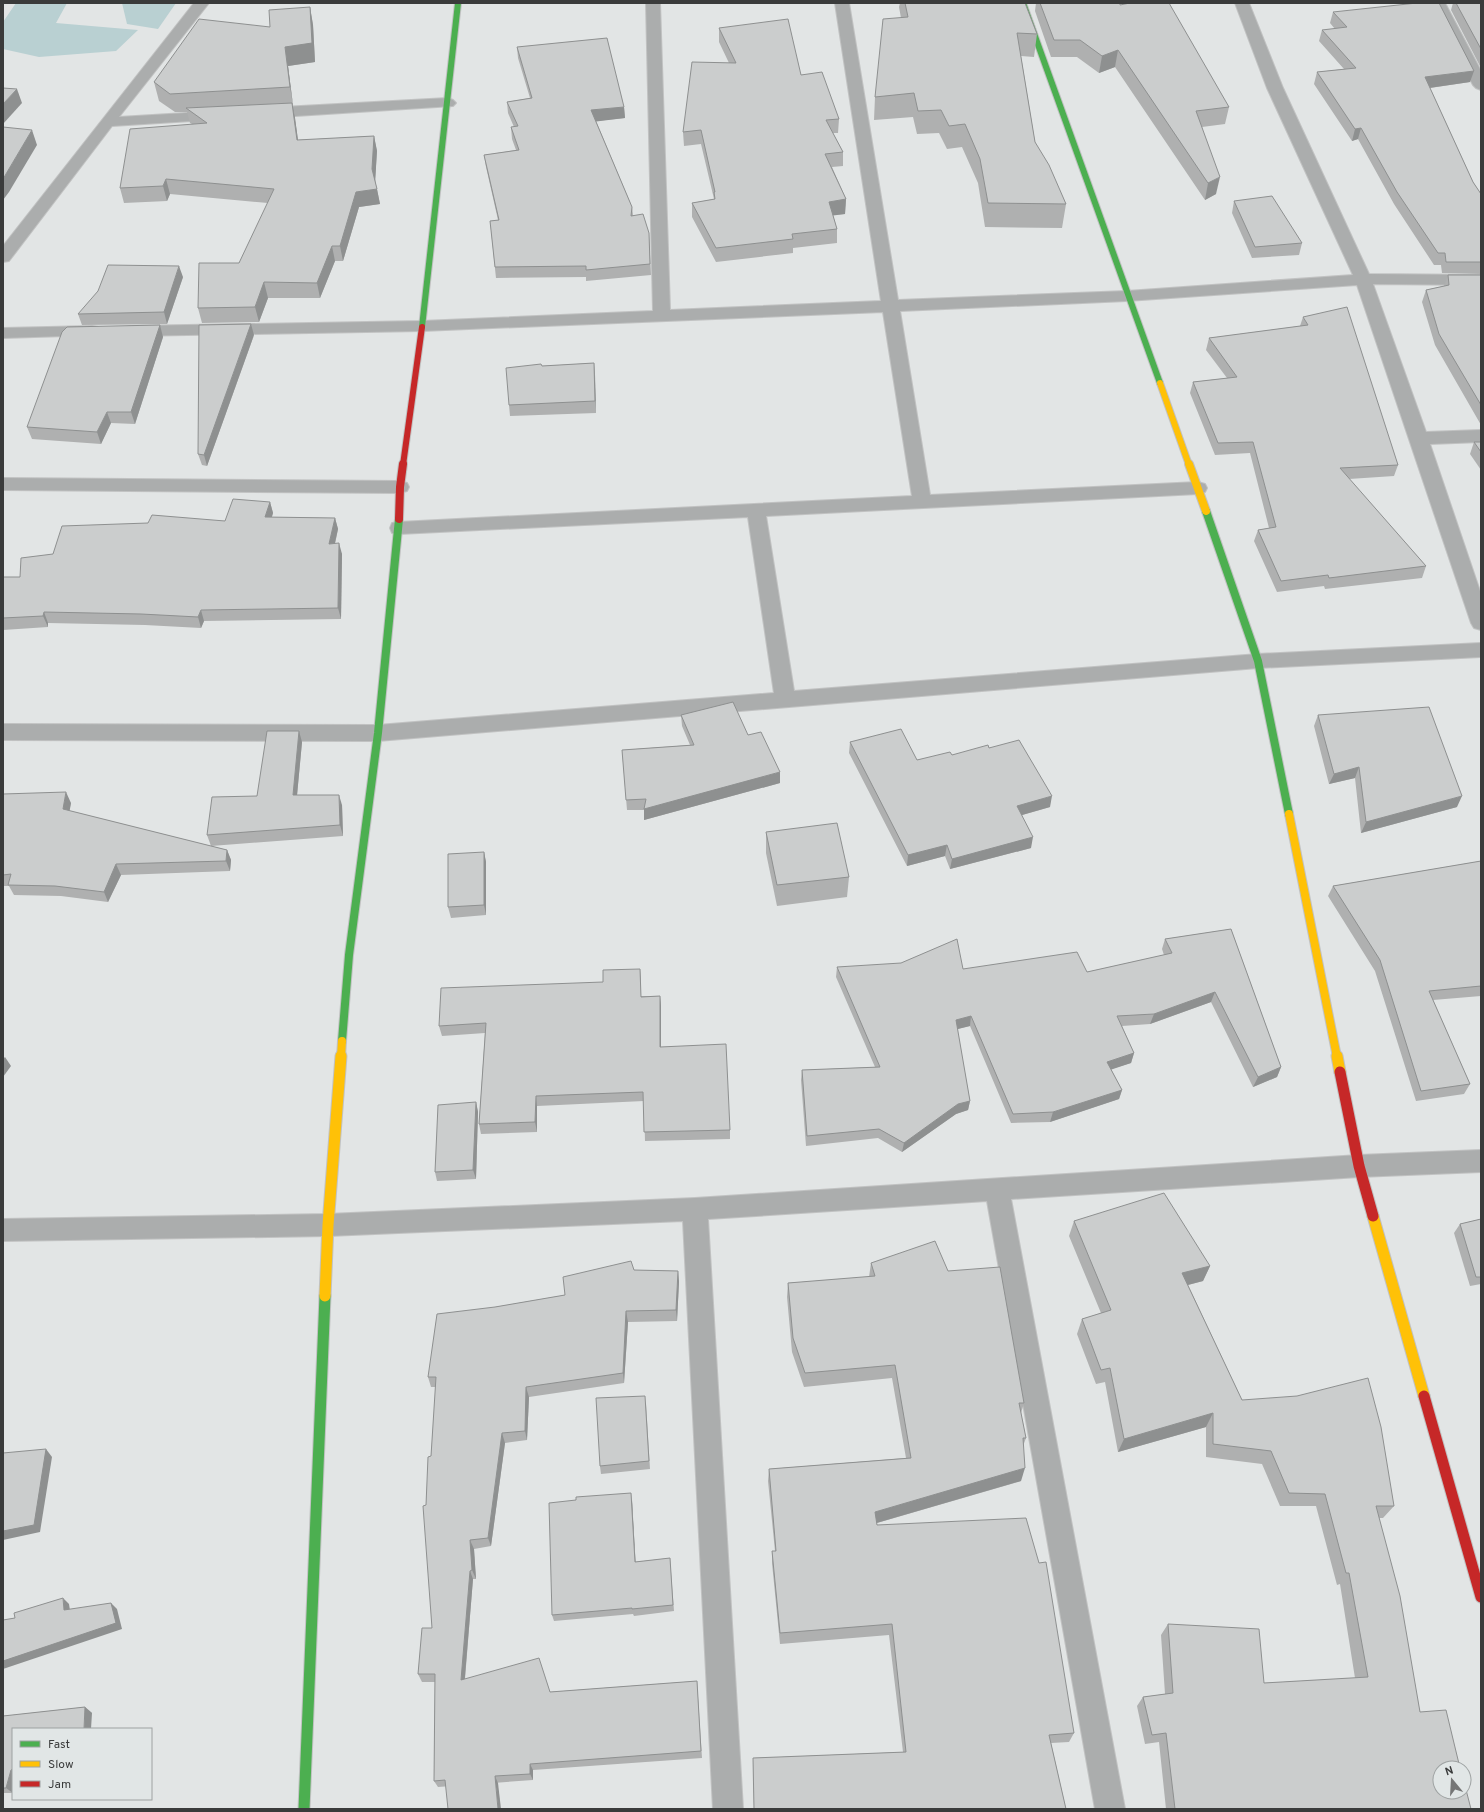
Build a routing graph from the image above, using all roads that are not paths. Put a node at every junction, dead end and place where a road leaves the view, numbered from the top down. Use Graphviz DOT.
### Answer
graph roads {
  1 [pos="202,3"];
  2 [pos="458,3"];
  3 [pos="653,3"];
  4 [pos="842,3"];
  5 [pos="1023,3"];
  6 [pos="1242,3"];
  7 [pos="1438,3"];
  8 [pos="1481,85"];
  9 [pos="448,103"];
  10 [pos="250,114"];
  11 [pos="234,115"];
  12 [pos="107,122"];
  13 [pos="3,257"];
  14 [pos="1362,278"];
  15 [pos="1481,280"];
  16 [pos="1128,296"];
  17 [pos="891,306"];
  18 [pos="662,317"];
  19 [pos="422,326"];
  20 [pos="3,333"];
  21 [pos="1481,436"];
  22 [pos="1419,438"];
  23 [pos="3,484"];
  24 [pos="400,487"];
  25 [pos="1198,488"];
  26 [pos="922,501"];
  27 [pos="756,510"];
  28 [pos="399,528"];
  29 [pos="1481,623"];
  30 [pos="1481,650"];
  31 [pos="1258,662"];
  32 [pos="785,699"];
  33 [pos="3,732"];
  34 [pos="378,733"];
  35 [pos="1481,1161"];
  36 [pos="1359,1166"];
  37 [pos="997,1190"];
  38 [pos="695,1209"];
  39 [pos="328,1225"];
  40 [pos="3,1230"];
  41 [pos="1481,1598"];
  42 [pos="304,1809"];
  43 [pos="728,1809"];
  44 [pos="1110,1809"];
  1 -- 12 [label="street"];
  2 -- 9 [label="street"];
  3 -- 18 [label="street"];
  4 -- 17 [label="street"];
  5 -- 16 [label="street"];
  6 -- 14 [label="street"];
  7 -- 8 [label="street"];
  9 -- 10 [label="street"];
  9 -- 19 [label="street"];
  11 -- 12 [label="street"];
  12 -- 13 [label="street"];
  14 -- 15 [label="street"];
  14 -- 16 [label="street"];
  14 -- 22 [label="street"];
  16 -- 17 [label="street"];
  16 -- 25 [label="street"];
  17 -- 18 [label="street"];
  17 -- 26 [label="street"];
  18 -- 19 [label="street"];
  19 -- 20 [label="street"];
  19 -- 24 [label="street"];
  21 -- 22 [label="street"];
  22 -- 29 [label="street"];
  23 -- 24 [label="street"];
  24 -- 28 [label="street"];
  25 -- 26 [label="street"];
  25 -- 31 [label="street"];
  26 -- 27 [label="street"];
  27 -- 28 [label="street"];
  27 -- 32 [label="street"];
  28 -- 34 [label="street"];
  30 -- 31 [label="street"];
  31 -- 32 [label="street"];
  31 -- 36 [label="street"];
  32 -- 34 [label="street"];
  33 -- 34 [label="street"];
  34 -- 39 [label="street"];
  35 -- 36 [label="street"];
  36 -- 37 [label="street"];
  36 -- 41 [label="street"];
  37 -- 38 [label="street"];
  37 -- 44 [label="street"];
  38 -- 39 [label="street"];
  38 -- 43 [label="street"];
  39 -- 40 [label="street"];
  39 -- 42 [label="street"];
}
